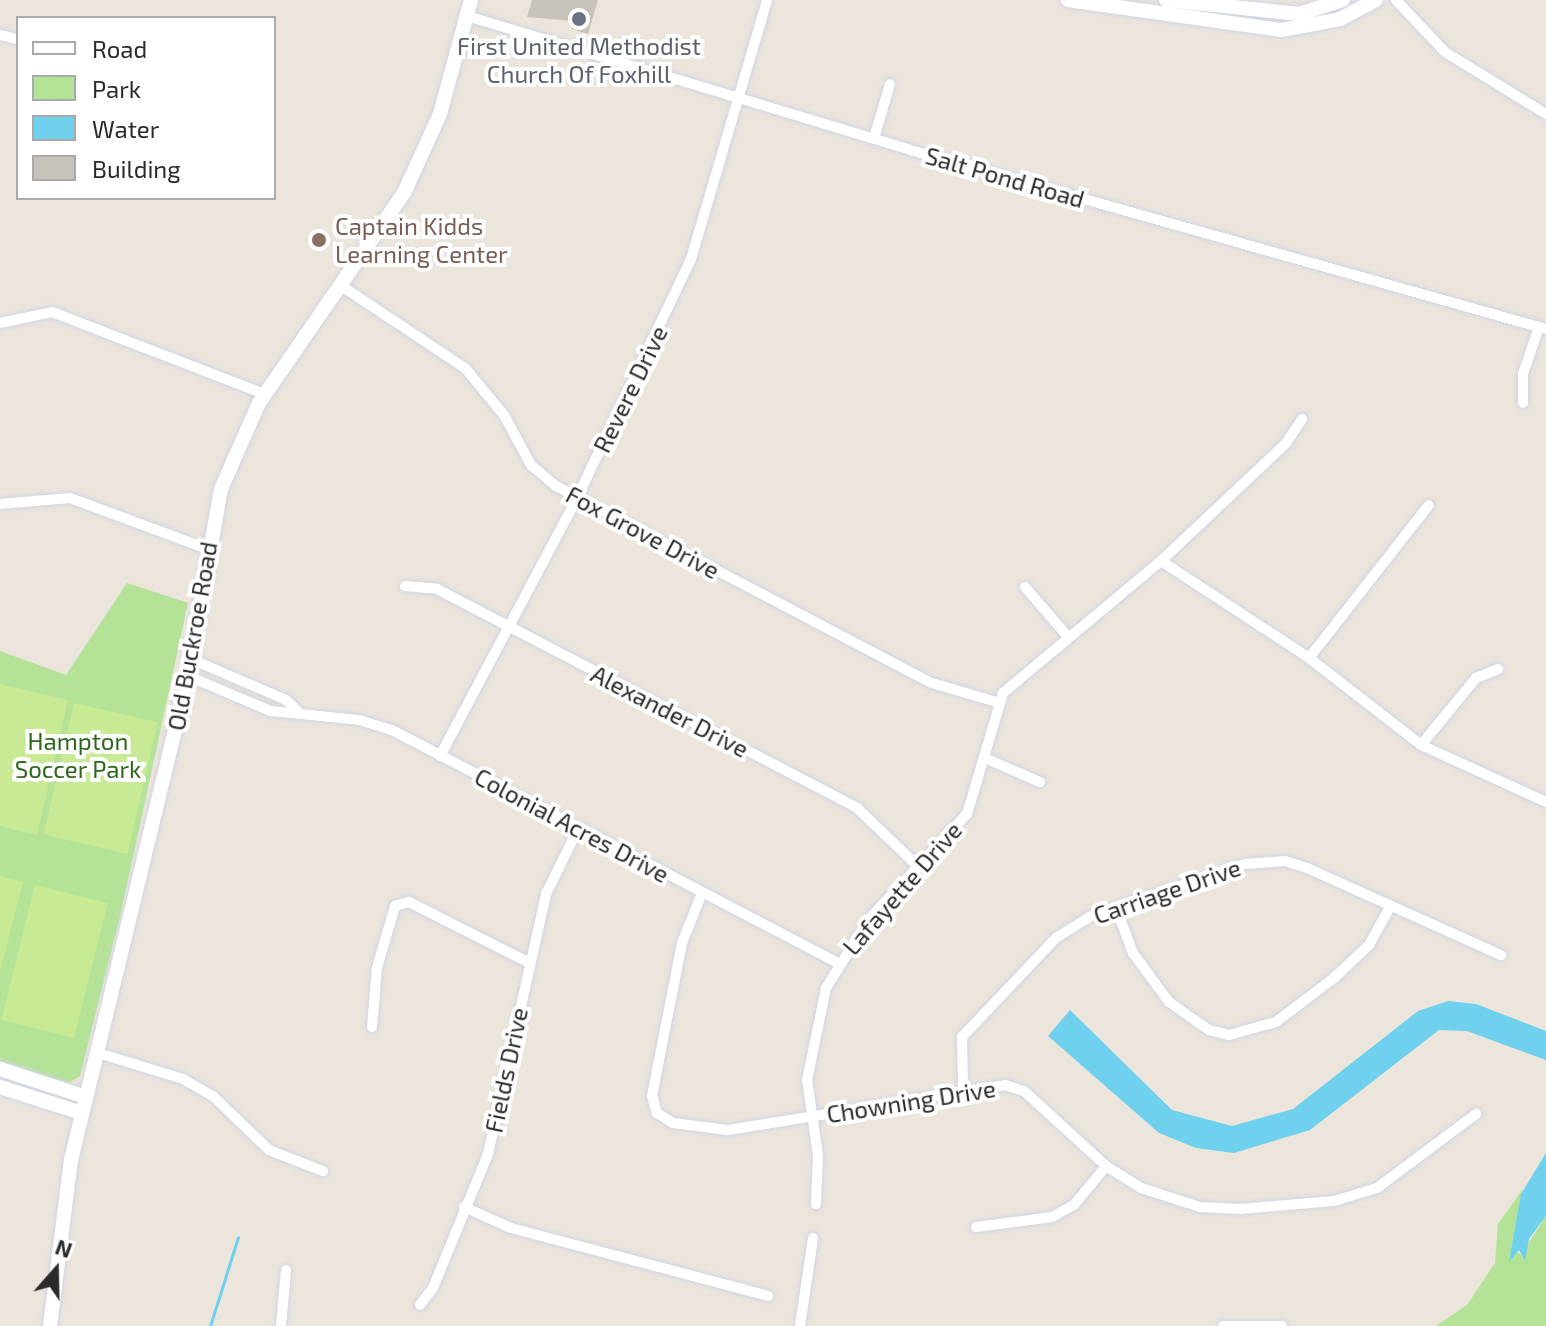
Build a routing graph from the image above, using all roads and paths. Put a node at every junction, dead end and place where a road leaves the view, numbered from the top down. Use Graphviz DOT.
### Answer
graph roads {
  1 [pos="471,0"];
  2 [pos="767,0"];
  3 [pos="1166,0"];
  4 [pos="1343,0"];
  5 [pos="1375,0"];
  6 [pos="1396,0"];
  7 [pos="1077,1"];
  8 [pos="1219,3"];
  9 [pos="467,16"];
  10 [pos="1216,23"];
  11 [pos="890,84"];
  12 [pos="739,99"];
  13 [pos="1546,114"];
  14 [pos="874,138"];
  15 [pos="343,287"];
  16 [pos="0,323"];
  17 [pos="1543,328"];
  18 [pos="265,394"];
  19 [pos="1523,403"];
  20 [pos="1302,419"];
  21 [pos="577,498"];
  22 [pos="0,504"];
  23 [pos="1429,505"];
  24 [pos="208,549"];
  25 [pos="1161,561"];
  26 [pos="405,586"];
  27 [pos="1025,587"];
  28 [pos="509,627"];
  29 [pos="1069,638"];
  30 [pos="1309,658"];
  31 [pos="191,659"];
  32 [pos="1498,669"];
  33 [pos="188,676"];
  34 [pos="1000,703"];
  35 [pos="298,711"];
  36 [pos="1421,745"];
  37 [pos="440,756"];
  38 [pos="987,759"];
  39 [pos="1040,782"];
  40 [pos="1546,802"];
  41 [pos="578,829"];
  42 [pos="919,867"];
  43 [pos="702,893"];
  44 [pos="1390,907"];
  45 [pos="1116,908"];
  46 [pos="1501,955"];
  47 [pos="528,962"];
  48 [pos="838,963"];
  49 [pos="372,1027"];
  50 [pos="98,1053"];
  51 [pos="0,1069"];
  52 [pos="0,1087"];
  53 [pos="963,1088"];
  54 [pos="86,1097"];
  55 [pos="82,1113"];
  56 [pos="1476,1114"];
  57 [pos="811,1117"];
  58 [pos="1106,1166"];
  59 [pos="323,1171"];
  60 [pos="816,1204"];
  61 [pos="464,1207"];
  62 [pos="976,1227"];
  63 [pos="813,1238"];
  64 [pos="286,1270"];
  65 [pos="768,1296"];
  66 [pos="420,1305"];
  67 [pos="50,1326"];
  68 [pos="281,1326"];
  69 [pos="800,1326"];
  70 [pos="1223,1326"];
  71 [pos="1282,1326"];
  1 -- 9 [label="main road, Old Buckroe Road"];
  2 -- 12 [label="street, Revere Drive"];
  3 -- 8 [label="main road"];
  4 -- 8 [label="main road"];
  5 -- 10 [label="main road"];
  6 -- 13 [label="street"];
  7 -- 10 [label="main road"];
  8 -- 10 [label="street"];
  9 -- 12 [label="street, Salt Pond Road"];
  9 -- 15 [label="main road, Old Buckroe Road"];
  11 -- 14 [label="street"];
  12 -- 14 [label="street, Salt Pond Road"];
  12 -- 21 [label="street, Revere Drive"];
  14 -- 17 [label="street, Salt Pond Road"];
  15 -- 18 [label="main road, Old Buckroe Road"];
  15 -- 21 [label="street, Fox Grove Drive"];
  16 -- 18 [label="street"];
  17 -- 19 [label="street"];
  18 -- 24 [label="main road, Old Buckroe Road"];
  20 -- 25 [label="street, Lafayette Drive"];
  21 -- 28 [label="street, Revere Drive"];
  21 -- 34 [label="street, Fox Grove Drive"];
  22 -- 24 [label="street"];
  23 -- 30 [label="street"];
  24 -- 31 [label="main road, Old Buckroe Road"];
  25 -- 29 [label="street, Lafayette Drive"];
  25 -- 30 [label="street"];
  26 -- 28 [label="street, Alexander Drive"];
  27 -- 29 [label="street"];
  28 -- 37 [label="street, Revere Drive"];
  28 -- 42 [label="street, Alexander Drive"];
  29 -- 34 [label="street, Lafayette Drive"];
  30 -- 36 [label="street"];
  31 -- 33 [label="main road, Old Buckroe Road"];
  31 -- 35 [label="street, Colonial Acres Drive"];
  32 -- 36 [label="street"];
  33 -- 35 [label="street, Colonial Acres Drive"];
  33 -- 50 [label="main road, Old Buckroe Road"];
  34 -- 38 [label="street, Lafayette Drive"];
  35 -- 37 [label="street, Colonial Acres Drive"];
  36 -- 40 [label="street"];
  37 -- 41 [label="street, Colonial Acres Drive"];
  38 -- 39 [label="street"];
  38 -- 42 [label="street, Lafayette Drive"];
  41 -- 43 [label="street, Colonial Acres Drive"];
  41 -- 47 [label="street, Fields Drive"];
  42 -- 48 [label="street, Lafayette Drive"];
  43 -- 48 [label="street, Colonial Acres Drive"];
  43 -- 57 [label="street, Chowning Drive"];
  44 -- 45 [label="street, Carriage Drive"];
  44 -- 45 [label="street"];
  44 -- 46 [label="street, Carriage Drive"];
  45 -- 53 [label="street, Carriage Drive"];
  47 -- 49 [label="street"];
  47 -- 61 [label="street, Fields Drive"];
  48 -- 57 [label="street, Lafayette Drive"];
  50 -- 54 [label="main road, Old Buckroe Road"];
  50 -- 59 [label="street"];
  51 -- 54 [label="main road"];
  52 -- 55 [label="main road"];
  53 -- 57 [label="street, Chowning Drive"];
  53 -- 58 [label="street, Chowning Drive"];
  54 -- 55 [label="main road, Old Buckroe Road"];
  55 -- 67 [label="main road, Old Buckroe Road"];
  56 -- 58 [label="street, Chowning Drive"];
  57 -- 60 [label="street, Lafayette Drive"];
  58 -- 62 [label="street"];
  61 -- 65 [label="street"];
  61 -- 66 [label="street, Fields Drive"];
  63 -- 69 [label="street"];
  64 -- 68 [label="street"];
  70 -- 71 [label="street"];
}
